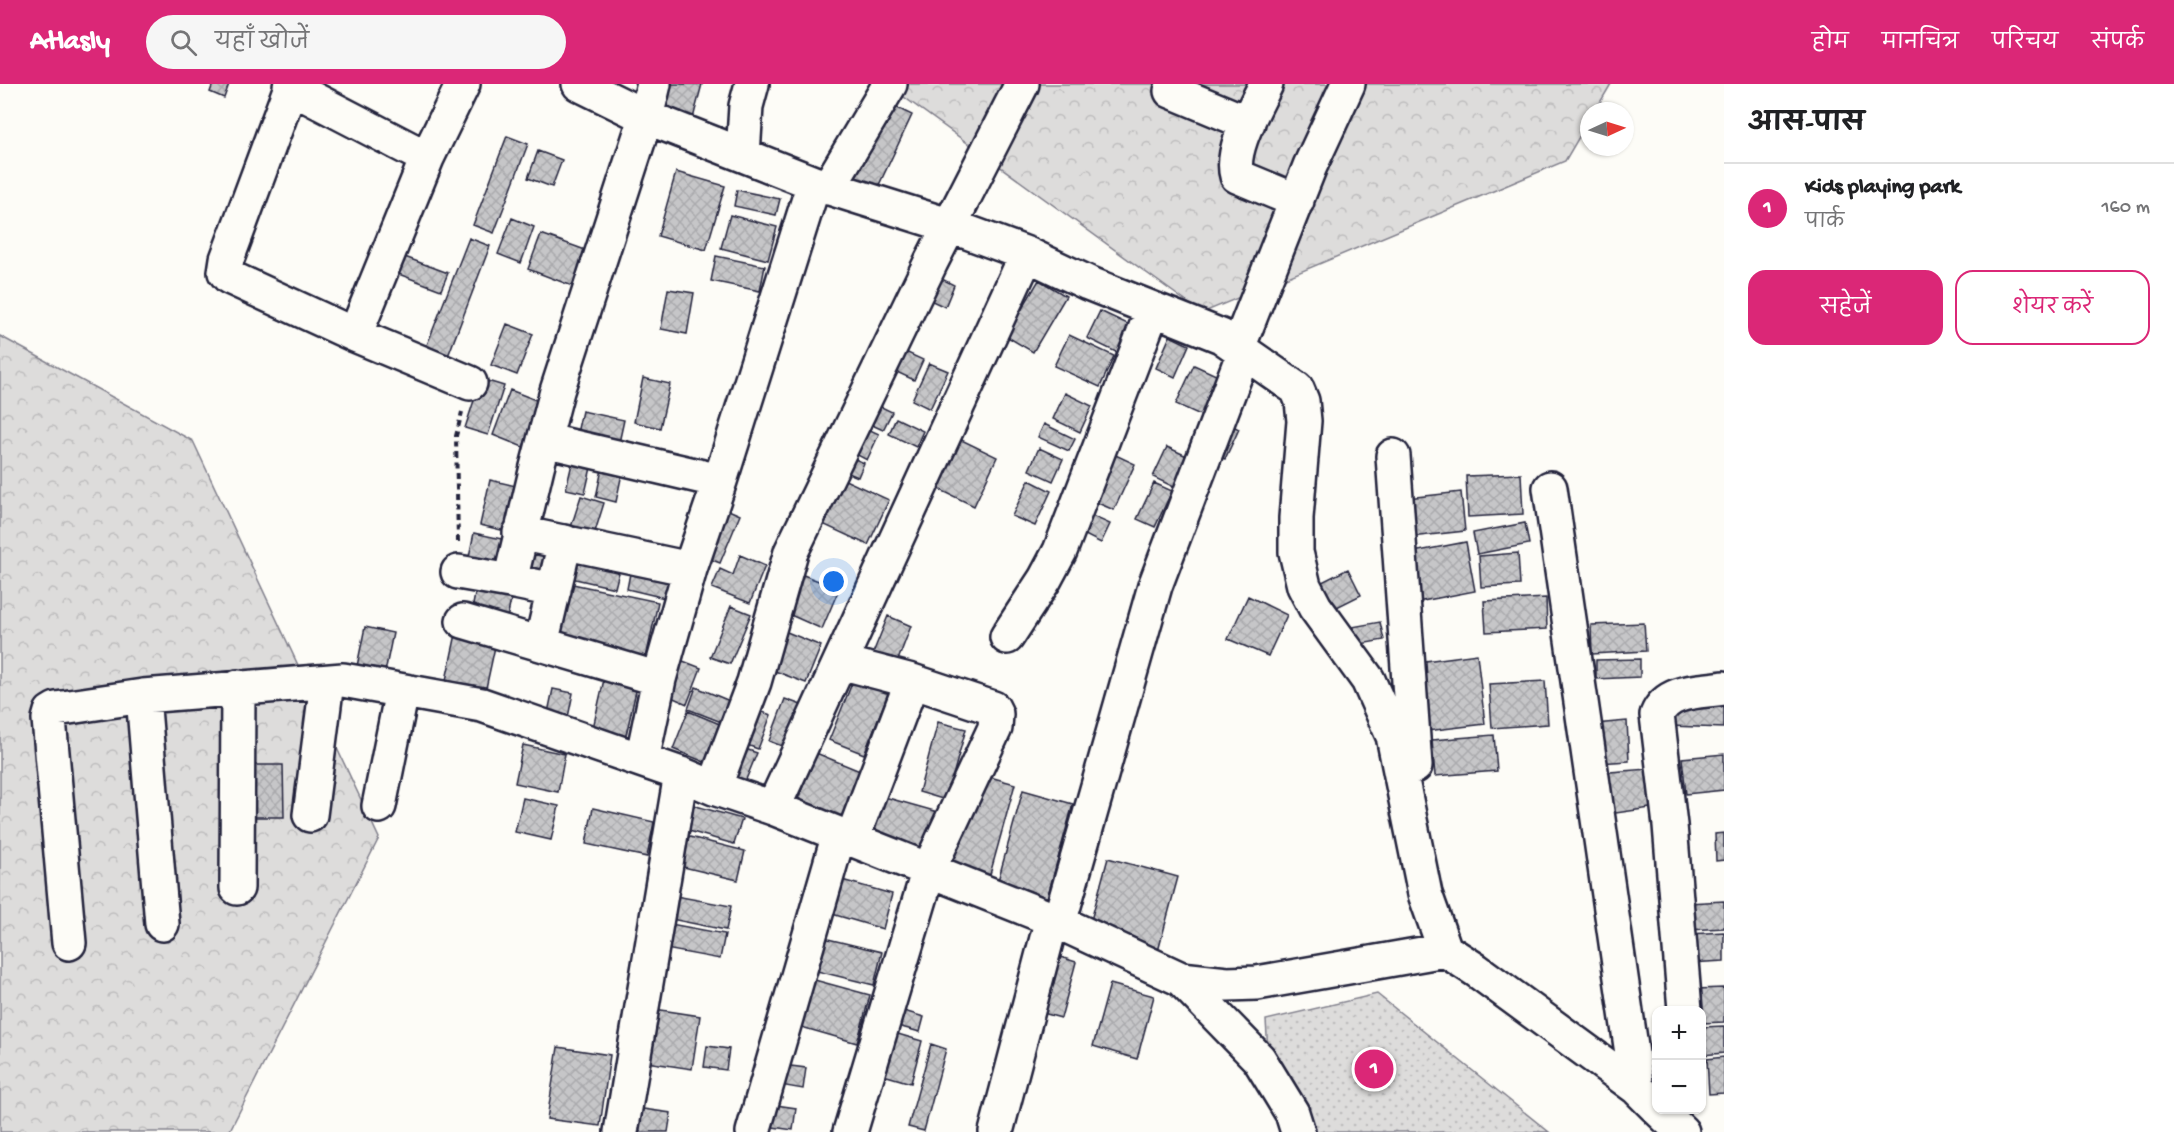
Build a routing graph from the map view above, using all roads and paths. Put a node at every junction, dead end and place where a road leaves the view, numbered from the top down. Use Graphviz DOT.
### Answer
graph roads {
  1 [pos="463,84"];
  2 [pos="579,84"];
  3 [pos="654,84"];
  4 [pos="752,84"];
  5 [pos="890,84"];
  6 [pos="1022,84"];
  7 [pos="1266,84"];
  8 [pos="1348,84"];
  9 [pos="291,86"];
  10 [pos="1186,92"];
  11 [pos="646,117"];
  12 [pos="1248,123"];
  13 [pos="743,155"];
  14 [pos="427,158"];
  15 [pos="821,185"];
  16 [pos="1297,201"];
  17 [pos="951,226"];
  18 [pos="1027,254"];
  19 [pos="1153,309"];
  20 [pos="355,335"];
  21 [pos="1241,350"];
  22 [pos="470,382"];
  23 [pos="544,440"];
  24 [pos="1393,456"];
  25 [pos="720,481"];
  26 [pos="1550,488"];
  27 [pos="520,533"];
  28 [pos="565,542"];
  29 [pos="690,569"];
  30 [pos="458,572"];
  31 [pos="510,581"];
  32 [pos="554,590"];
  33 [pos="463,621"];
  34 [pos="1007,637"];
  35 [pos="541,644"];
  36 [pos="840,662"];
  37 [pos="659,679"];
  38 [pos="327,681"];
  39 [pos="912,681"];
  40 [pos="238,687"];
  41 [pos="1724,688"];
  42 [pos="402,691"];
  43 [pos="143,696"];
  44 [pos="642,760"];
  45 [pos="681,774"];
  46 [pos="714,788"];
  47 [pos="379,806"];
  48 [pos="773,808"];
  49 [pos="310,815"];
  50 [pos="845,837"];
  51 [pos="929,869"];
  52 [pos="237,888"];
  53 [pos="1425,894"];
  54 [pos="1055,921"];
  55 [pos="162,924"];
  56 [pos="69,943"];
  57 [pos="1445,950"];
  58 [pos="1181,979"];
  59 [pos="1685,1006"];
  60 [pos="1651,1101"];
  61 [pos="1693,1114"];
  62 [pos="621,1132"];
  63 [pos="753,1132"];
  64 [pos="850,1132"];
  65 [pos="996,1132"];
  66 [pos="1298,1132"];
  67 [pos="1682,1132"];
  68 [pos="1695,1132"];
  1 -- 14 [label="street"];
  2 -- 11 [label="street"];
  3 -- 11 [label="street"];
  4 -- 13 [label="street"];
  5 -- 15 [label="street"];
  6 -- 17 [label="street"];
  7 -- 12 [label="street"];
  8 -- 16 [label="street"];
  9 -- 14 [label="street"];
  9 -- 20 [label="street"];
  10 -- 12 [label="street"];
  11 -- 13 [label="street"];
  11 -- 23 [label="street"];
  12 -- 16 [label="street"];
  13 -- 15 [label="street"];
  14 -- 20 [label="street"];
  15 -- 17 [label="street"];
  15 -- 25 [label="street"];
  16 -- 21 [label="street"];
  17 -- 18 [label="street"];
  17 -- 46 [label="street"];
  18 -- 19 [label="street"];
  18 -- 36 [label="street"];
  19 -- 21 [label="street"];
  19 -- 34 [label="street"];
  20 -- 22 [label="street"];
  21 -- 53 [label="street"];
  21 -- 54 [label="street"];
  22 -- 30 [label="path"];
  23 -- 25 [label="street"];
  23 -- 27 [label="street"];
  24 -- 53 [label="street"];
  25 -- 29 [label="street"];
  26 -- 60 [label="street"];
  27 -- 28 [label="street"];
  27 -- 31 [label="street"];
  28 -- 29 [label="street"];
  28 -- 32 [label="street"];
  29 -- 37 [label="street"];
  30 -- 31 [label="street"];
  31 -- 32 [label="street"];
  32 -- 35 [label="street"];
  33 -- 35 [label="street"];
  35 -- 37 [label="street"];
  36 -- 39 [label="street"];
  36 -- 48 [label="street"];
  37 -- 44 [label="street"];
  38 -- 40 [label="street"];
  38 -- 42 [label="street"];
  38 -- 49 [label="street"];
  39 -- 50 [label="street"];
  39 -- 51 [label="street"];
  40 -- 43 [label="street"];
  40 -- 52 [label="street"];
  41 -- 59 [label="street"];
  42 -- 44 [label="street"];
  42 -- 47 [label="street"];
  43 -- 55 [label="street"];
  43 -- 56 [label="street"];
  44 -- 45 [label="street"];
  45 -- 46 [label="street"];
  45 -- 62 [label="street"];
  46 -- 48 [label="street"];
  48 -- 50 [label="street"];
  50 -- 51 [label="street"];
  50 -- 63 [label="street"];
  51 -- 54 [label="street"];
  51 -- 64 [label="street"];
  53 -- 57 [label="street"];
  54 -- 58 [label="street"];
  54 -- 65 [label="street"];
  57 -- 58 [label="street"];
  57 -- 60 [label="street"];
  58 -- 66 [label="street"];
  60 -- 67 [label="street"];
  61 -- 68 [label="street"];
}
